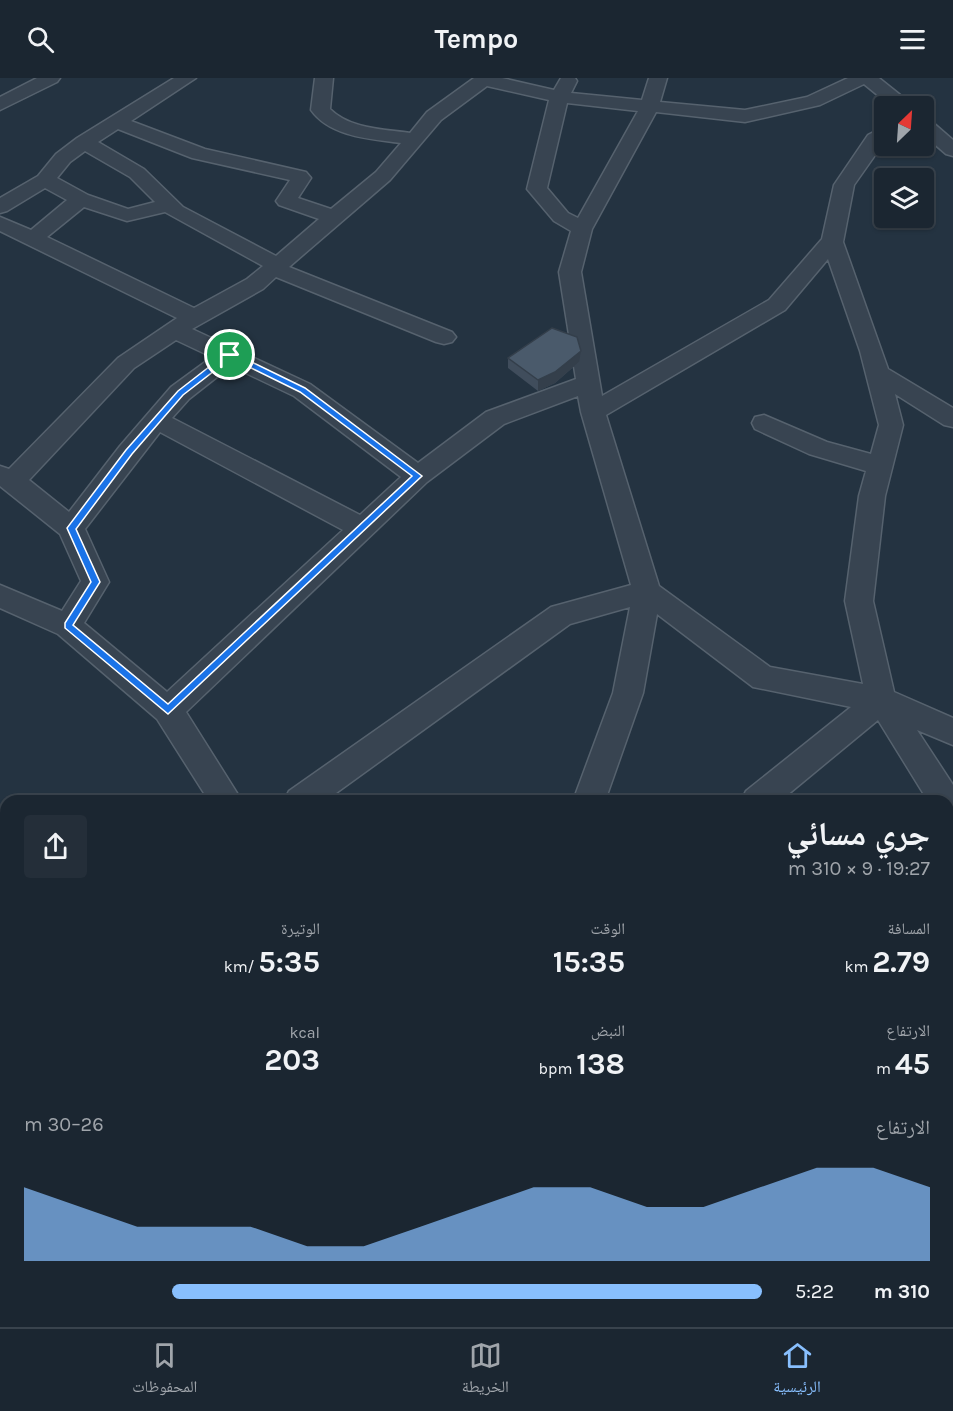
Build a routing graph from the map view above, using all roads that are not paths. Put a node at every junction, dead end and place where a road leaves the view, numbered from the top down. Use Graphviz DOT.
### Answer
graph roads {
  1 [pos="51,78"];
  2 [pos="187,78"];
  3 [pos="324,78"];
  4 [pos="570,78"];
  5 [pos="658,78"];
  6 [pos="863,78"];
  7 [pos="868,78"];
  8 [pos="486,79"];
  9 [pos="890,96"];
  10 [pos="560,97"];
  11 [pos="0,104"];
  12 [pos="649,108"];
  13 [pos="115,121"];
  14 [pos="934,134"];
  15 [pos="414,140"];
  16 [pos="874,140"];
  17 [pos="84,142"];
  18 [pos="953,150"];
  19 [pos="45,180"];
  20 [pos="81,199"];
  21 [pos="169,205"];
  22 [pos="0,207"];
  23 [pos="333,217"];
  24 [pos="0,223"];
  25 [pos="582,229"];
  26 [pos="32,238"];
  27 [pos="832,241"];
  28 [pos="275,267"];
  29 [pos="185,324"];
  30 [pos="444,337"];
  31 [pos="230,355"];
  32 [pos="878,373"];
  33 [pos="588,383"];
  34 [pos="593,412"];
  35 [pos="953,419"];
  36 [pos="157,420"];
  37 [pos="764,423"];
  38 [pos="880,466"];
  39 [pos="418,476"];
  40 [pos="7,478"];
  41 [pos="71,528"];
  42 [pos="362,528"];
  43 [pos="647,592"];
  44 [pos="0,596"];
  45 [pos="68,626"];
  46 [pos="881,700"];
  47 [pos="168,710"];
  48 [pos="953,732"];
  49 [pos="222,795"];
  50 [pos="308,795"];
  51 [pos="591,795"];
  52 [pos="764,795"];
  53 [pos="942,795"];
  1 -- 11 [label="street"];
  2 -- 13 [label="street"];
  3 -- 15 [label="street"];
  4 -- 10 [label="street"];
  5 -- 12 [label="street"];
  6 -- 12 [label="street"];
  7 -- 9 [label="street"];
  8 -- 10 [label="street"];
  8 -- 15 [label="street"];
  10 -- 12 [label="street"];
  10 -- 25 [label="street"];
  12 -- 25 [label="street"];
  13 -- 17 [label="street"];
  13 -- 23 [label="street"];
  14 -- 18 [label="street"];
  15 -- 23 [label="street"];
  16 -- 27 [label="street"];
  17 -- 19 [label="street"];
  17 -- 21 [label="street"];
  19 -- 20 [label="street"];
  19 -- 22 [label="street"];
  20 -- 21 [label="street"];
  20 -- 26 [label="street"];
  21 -- 28 [label="street"];
  23 -- 28 [label="street"];
  24 -- 26 [label="street"];
  25 -- 33 [label="street"];
  26 -- 29 [label="street"];
  27 -- 32 [label="street"];
  27 -- 34 [label="street"];
  28 -- 29 [label="street"];
  28 -- 30 [label="street"];
  29 -- 31 [label="street"];
  29 -- 40 [label="street"];
  31 -- 36 [label="street"];
  31 -- 39 [label="street"];
  32 -- 35 [label="street"];
  32 -- 38 [label="street"];
  33 -- 34 [label="street"];
  33 -- 39 [label="street"];
  34 -- 43 [label="street"];
  36 -- 41 [label="street"];
  36 -- 42 [label="street"];
  37 -- 38 [label="street"];
  38 -- 46 [label="street"];
  39 -- 42 [label="street"];
  40 -- 41 [label="street"];
  41 -- 45 [label="street"];
  42 -- 47 [label="street"];
  43 -- 46 [label="street"];
  43 -- 50 [label="street"];
  43 -- 51 [label="street"];
  44 -- 45 [label="street"];
  45 -- 47 [label="street"];
  46 -- 48 [label="street"];
  46 -- 52 [label="street"];
  46 -- 53 [label="street"];
  47 -- 49 [label="street"];
}
